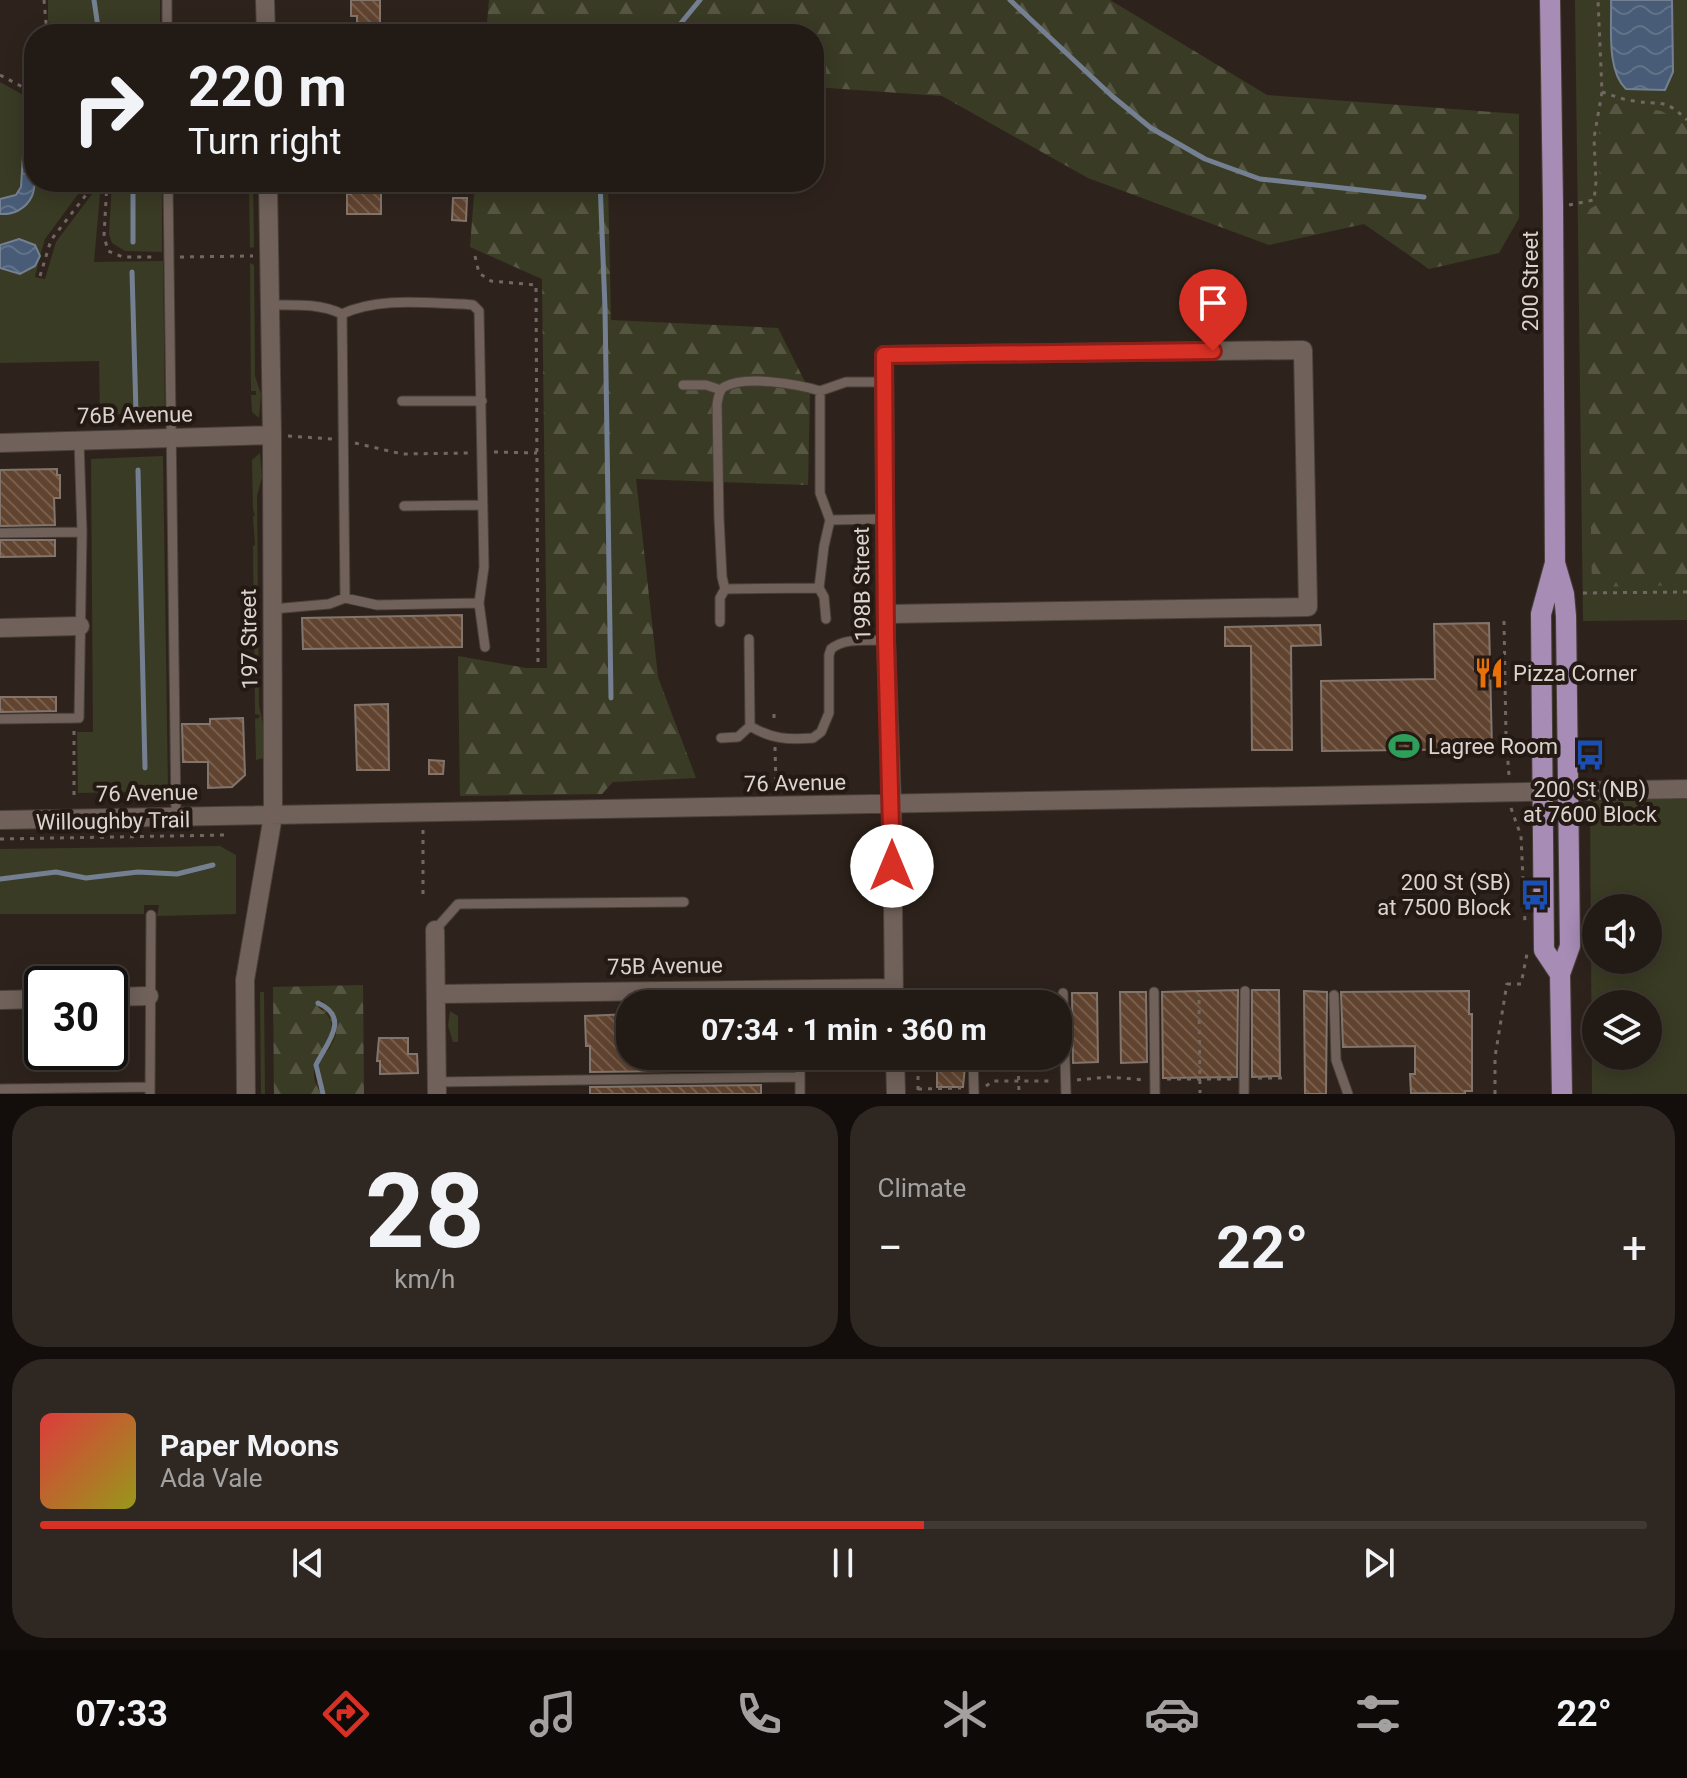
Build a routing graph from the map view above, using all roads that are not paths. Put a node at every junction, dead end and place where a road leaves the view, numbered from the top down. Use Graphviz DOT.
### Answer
graph roads {
  1 [pos="167,0"];
  2 [pos="265,0"];
  3 [pos="1550,0"];
  4 [pos="167,24"];
  5 [pos="266,24"];
  6 [pos="168,192"];
  7 [pos="268,192"];
  8 [pos="269,305"];
  9 [pos="342,314"];
  10 [pos="884,382"];
  11 [pos="683,385"];
  12 [pos="721,390"];
  13 [pos="820,391"];
  14 [pos="402,401"];
  15 [pos="482,401"];
  16 [pos="272,435"];
  17 [pos="171,439"];
  18 [pos="79,441"];
  19 [pos="0,443"];
  20 [pos="481,505"];
  21 [pos="404,506"];
  22 [pos="885,519"];
  23 [pos="830,520"];
  24 [pos="82,532"];
  25 [pos="0,533"];
  26 [pos="1555,563"];
  27 [pos="819,588"];
  28 [pos="725,589"];
  29 [pos="345,598"];
  30 [pos="479,603"];
  31 [pos="273,609"];
  32 [pos="887,614"];
  33 [pos="826,619"];
  34 [pos="720,622"];
  35 [pos="80,626"];
  36 [pos="0,628"];
  37 [pos="749,639"];
  38 [pos="886,640"];
  39 [pos="485,647"];
  40 [pos="0,719"];
  41 [pos="750,726"];
  42 [pos="721,738"];
  43 [pos="1687,789"];
  44 [pos="1543,790"];
  45 [pos="1567,792"];
  46 [pos="892,805"];
  47 [pos="176,816"];
  48 [pos="273,816"];
  49 [pos="0,820"];
  50 [pos="684,902"];
  51 [pos="151,915"];
  52 [pos="435,930"];
  53 [pos="1560,974"];
  54 [pos="893,990"];
  55 [pos="1245,991"];
  56 [pos="1154,992"];
  57 [pos="437,994"];
  58 [pos="616,994"];
  59 [pos="1334,995"];
  60 [pos="149,996"];
  61 [pos="128,997"];
  62 [pos="24,999"];
  63 [pos="0,1000"];
  64 [pos="800,1070"];
  65 [pos="895,1070"];
  66 [pos="972,1070"];
  67 [pos="1065,1070"];
  68 [pos="800,1077"];
  69 [pos="437,1088"];
  70 [pos="0,1089"];
  71 [pos="150,1090"];
  72 [pos="970,1091"];
  73 [pos="246,1094"];
  74 [pos="800,1094"];
  75 [pos="896,1094"];
  76 [pos="1066,1094"];
  77 [pos="1155,1094"];
  78 [pos="1244,1094"];
  79 [pos="1348,1094"];
  80 [pos="1562,1094"];
  1 -- 4 [label="lane"];
  2 -- 5 [label="street"];
  3 -- 26 [label="main road, 200 Street"];
  6 -- 17 [label="lane"];
  7 -- 8 [label="street, 197 Street"];
  8 -- 9 [label="lane"];
  8 -- 16 [label="street, 197 Street"];
  9 -- 15 [label="lane"];
  9 -- 29 [label="lane"];
  10 -- 13 [label="lane"];
  10 -- 22 [label="street, 198B Street"];
  10 -- 32 [label="street, 198B Street"];
  11 -- 12 [label="lane"];
  12 -- 13 [label="lane"];
  12 -- 28 [label="lane"];
  13 -- 23 [label="lane"];
  14 -- 15 [label="lane"];
  15 -- 20 [label="lane"];
  16 -- 17 [label="street, 76B Avenue"];
  16 -- 31 [label="street, 197 Street"];
  17 -- 18 [label="street, 76B Avenue"];
  17 -- 47 [label="lane"];
  18 -- 19 [label="street, 76B Avenue"];
  18 -- 24 [label="lane"];
  20 -- 21 [label="lane"];
  20 -- 30 [label="lane"];
  22 -- 23 [label="lane"];
  22 -- 32 [label="street, 198B Street"];
  23 -- 27 [label="lane"];
  24 -- 25 [label="lane"];
  24 -- 35 [label="lane"];
  26 -- 44 [label="main road, 200 Street"];
  26 -- 45 [label="main road, 200 Street"];
  27 -- 28 [label="lane"];
  27 -- 33 [label="lane"];
  28 -- 34 [label="lane"];
  29 -- 30 [label="lane"];
  29 -- 31 [label="lane"];
  30 -- 39 [label="lane"];
  31 -- 48 [label="street, 197 Street"];
  32 -- 38 [label="street, 198B Street"];
  35 -- 36 [label="street"];
  35 -- 40 [label="lane"];
  37 -- 41 [label="lane"];
  38 -- 41 [label="lane"];
  38 -- 46 [label="street, 198B Street"];
  41 -- 42 [label="lane"];
  43 -- 45 [label="street, 76 Avenue"];
  44 -- 45 [label="street, 76 Avenue"];
  44 -- 46 [label="street, 76 Avenue"];
  44 -- 53 [label="main road, 200 Street"];
  45 -- 53 [label="main road, 200 Street"];
  46 -- 48 [label="street, 76 Avenue"];
  46 -- 54 [label="street, 198B Street"];
  47 -- 48 [label="street, 76 Avenue"];
  47 -- 49 [label="street, 76 Avenue"];
  48 -- 73 [label="street, 197 Street"];
  50 -- 52 [label="lane"];
  51 -- 60 [label="lane"];
  52 -- 57 [label="street"];
  53 -- 80 [label="main road, 200 Street"];
  55 -- 78 [label="lane"];
  56 -- 77 [label="lane"];
  57 -- 58 [label="street, 75B Avenue"];
  57 -- 69 [label="street"];
  59 -- 79 [label="lane"];
  60 -- 61 [label="street"];
  60 -- 71 [label="lane"];
  62 -- 63 [label="street"];
  64 -- 68 [label="lane"];
  65 -- 75 [label="street"];
  66 -- 72 [label="lane"];
  67 -- 76 [label="lane"];
  68 -- 69 [label="lane"];
  68 -- 74 [label="lane"];
  70 -- 71 [label="lane"];
}
